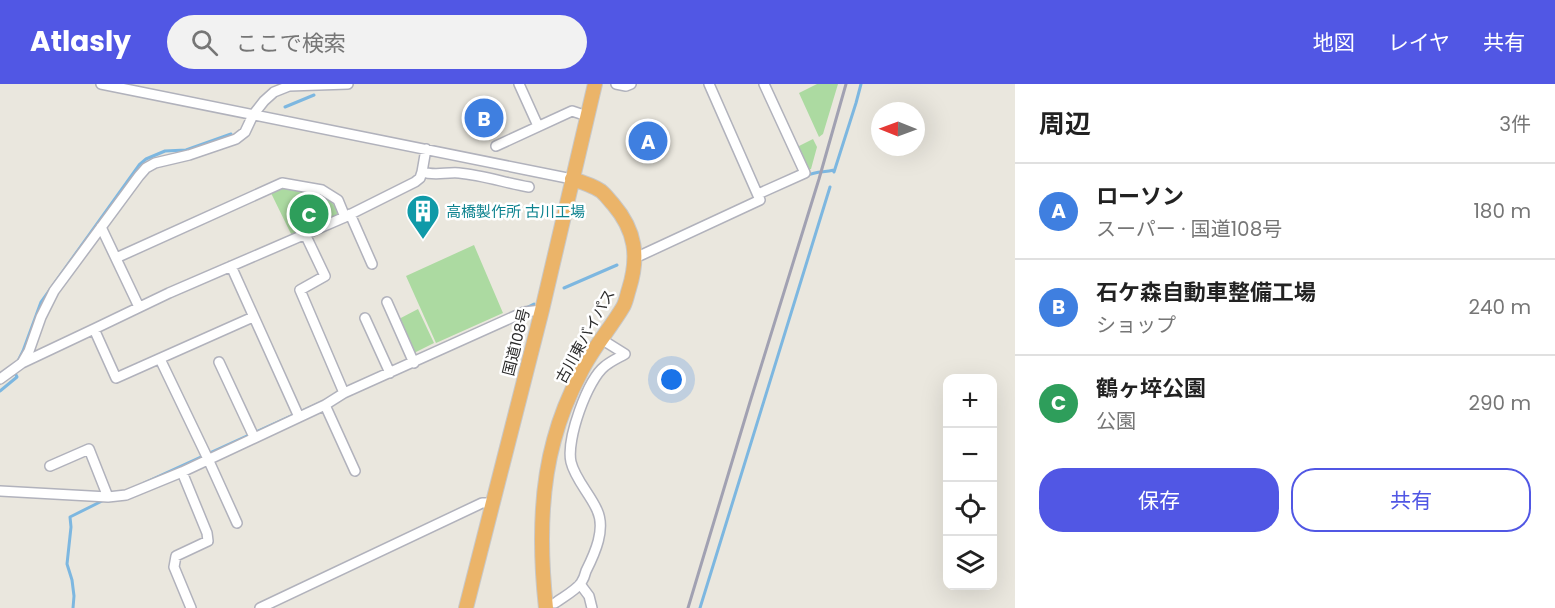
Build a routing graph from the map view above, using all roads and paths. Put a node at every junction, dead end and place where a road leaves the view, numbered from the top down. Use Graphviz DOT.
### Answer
graph roads {
  1 [pos="101,84"];
  2 [pos="348,84"];
  3 [pos="519,84"];
  4 [pos="595,84"];
  5 [pos="616,84"];
  6 [pos="631,84"];
  7 [pos="709,84"];
  8 [pos="764,84"];
  9 [pos="254,115"];
  10 [pos="587,116"];
  11 [pos="538,126"];
  12 [pos="496,146"];
  13 [pos="426,150"];
  14 [pos="422,172"];
  15 [pos="572,179"];
  16 [pos="529,187"];
  17 [pos="758,194"];
  18 [pos="348,216"];
  19 [pos="101,227"];
  20 [pos="305,234"];
  21 [pos="116,258"];
  22 [pos="635,258"];
  23 [pos="372,264"];
  24 [pos="231,266"];
  25 [pos="387,302"];
  26 [pos="139,308"];
  27 [pos="542,309"];
  28 [pos="253,317"];
  29 [pos="365,318"];
  30 [pos="94,328"];
  31 [pos="601,339"];
  32 [pos="160,359"];
  33 [pos="412,359"];
  34 [pos="219,362"];
  35 [pos="22,363"];
  36 [pos="388,369"];
  37 [pos="0,379"];
  38 [pos="342,389"];
  39 [pos="325,405"];
  40 [pos="297,413"];
  41 [pos="252,433"];
  42 [pos="206,454"];
  43 [pos="50,466"];
  44 [pos="354,471"];
  45 [pos="182,472"];
  46 [pos="0,490"];
  47 [pos="108,497"];
  48 [pos="492,503"];
  49 [pos="237,523"];
  50 [pos="580,584"];
  51 [pos="551,605"];
  52 [pos="191,608"];
  53 [pos="260,608"];
  54 [pos="466,608"];
  55 [pos="592,608"];
  1 -- 9 [label="street"];
  2 -- 9 [label="street"];
  3 -- 11 [label="street"];
  4 -- 10 [label="highway, 国道108号"];
  5 -- 6 [label="street"];
  7 -- 17 [label="street"];
  8 -- 17 [label="street"];
  9 -- 13 [label="street"];
  9 -- 19 [label="street"];
  10 -- 11 [label="street"];
  10 -- 15 [label="highway, 国道108号"];
  11 -- 12 [label="street"];
  13 -- 14 [label="street"];
  13 -- 15 [label="street"];
  14 -- 16 [label="street"];
  14 -- 18 [label="street"];
  15 -- 22 [label="highway, 古川東バイパス"];
  15 -- 27 [label="highway, 国道108号"];
  17 -- 22 [label="street"];
  18 -- 20 [label="street"];
  18 -- 21 [label="street"];
  18 -- 23 [label="street"];
  19 -- 21 [label="street"];
  19 -- 35 [label="street"];
  20 -- 24 [label="street"];
  20 -- 38 [label="street"];
  21 -- 26 [label="street"];
  22 -- 31 [label="highway, 古川東バイパス"];
  24 -- 26 [label="street"];
  24 -- 28 [label="street"];
  25 -- 33 [label="street"];
  26 -- 30 [label="street"];
  27 -- 33 [label="street"];
  27 -- 48 [label="highway, 国道108号"];
  28 -- 32 [label="street"];
  28 -- 40 [label="street"];
  29 -- 36 [label="street"];
  30 -- 32 [label="street"];
  30 -- 35 [label="street"];
  31 -- 50 [label="street"];
  31 -- 51 [label="highway, 古川東バイパス"];
  32 -- 42 [label="street"];
  33 -- 36 [label="street"];
  34 -- 41 [label="street"];
  35 -- 37 [label="street"];
  36 -- 38 [label="street"];
  38 -- 39 [label="street"];
  39 -- 40 [label="street"];
  39 -- 44 [label="street"];
  40 -- 41 [label="street"];
  41 -- 42 [label="street"];
  42 -- 45 [label="street"];
  42 -- 49 [label="street"];
  43 -- 47 [label="street"];
  45 -- 47 [label="street"];
  45 -- 52 [label="street"];
  46 -- 47 [label="street"];
  48 -- 53 [label="street"];
  48 -- 54 [label="highway, 国道108号"];
  50 -- 51 [label="street"];
  50 -- 55 [label="street"];
}
